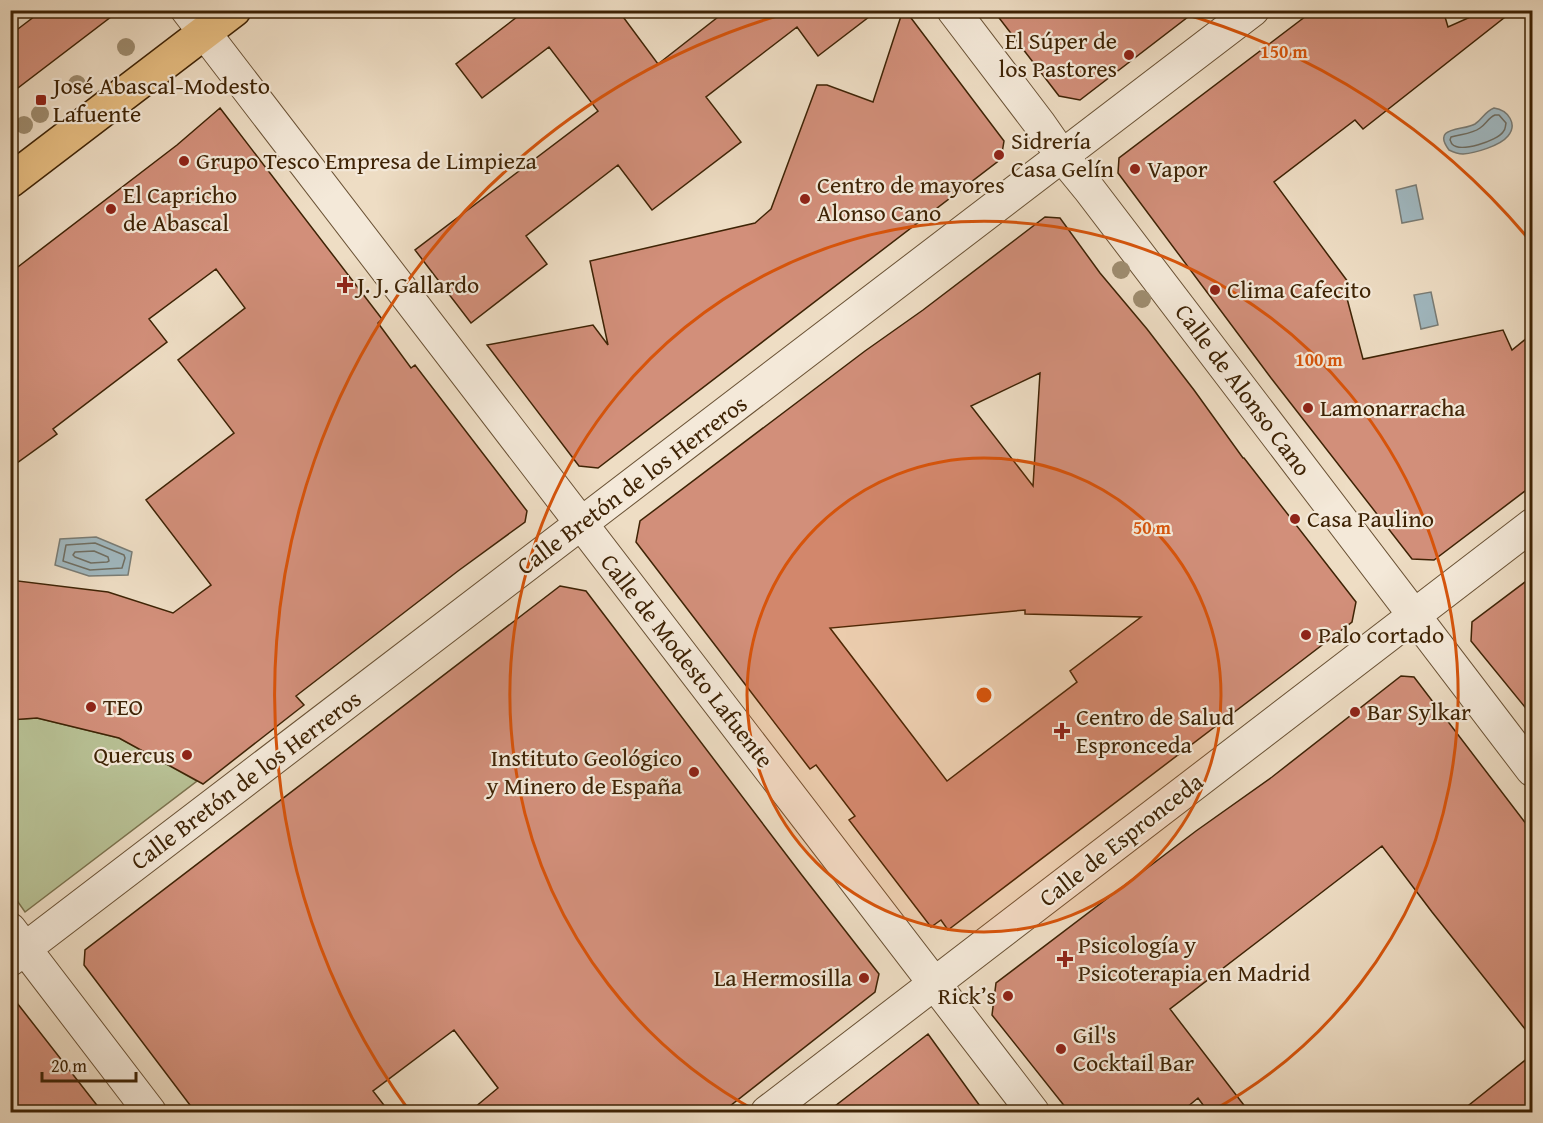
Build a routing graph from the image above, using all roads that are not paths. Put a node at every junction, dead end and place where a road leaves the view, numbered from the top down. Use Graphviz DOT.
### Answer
graph roads {
  1 [pos="234,10"];
  2 [pos="953,10"];
  3 [pos="1253,10"];
  4 [pos="196,22"];
  5 [pos="1062,156"];
  6 [pos="10,181"];
  7 [pos="581,524"];
  8 [pos="1533,525"];
  9 [pos="1414,615"];
  10 [pos="1533,770"];
  11 [pos="16,946"];
  12 [pos="935,984"];
  13 [pos="150,1113"];
  14 [pos="767,1113"];
  15 [pos="1033,1113"];
  1 -- 4 [label="main road"];
  2 -- 5 [label="street, Calle de Alonso Cano"];
  3 -- 5 [label="street, Calle Bretón de los Herreros"];
  4 -- 6 [label="main road"];
  4 -- 7 [label="street, Calle de Modesto Lafuente"];
  5 -- 7 [label="street, Calle Bretón de los Herreros"];
  5 -- 9 [label="street, Calle de Alonso Cano"];
  7 -- 11 [label="street, Calle Bretón de los Herreros"];
  7 -- 12 [label="street, Calle de Modesto Lafuente"];
  8 -- 9 [label="street, Calle de Espronceda"];
  9 -- 10 [label="street, Calle de Alonso Cano"];
  9 -- 12 [label="street, Calle de Espronceda"];
  11 -- 13 [label="street"];
  12 -- 14 [label="street, Calle de Espronceda"];
  12 -- 15 [label="street, Calle de Modesto Lafuente"];
}
